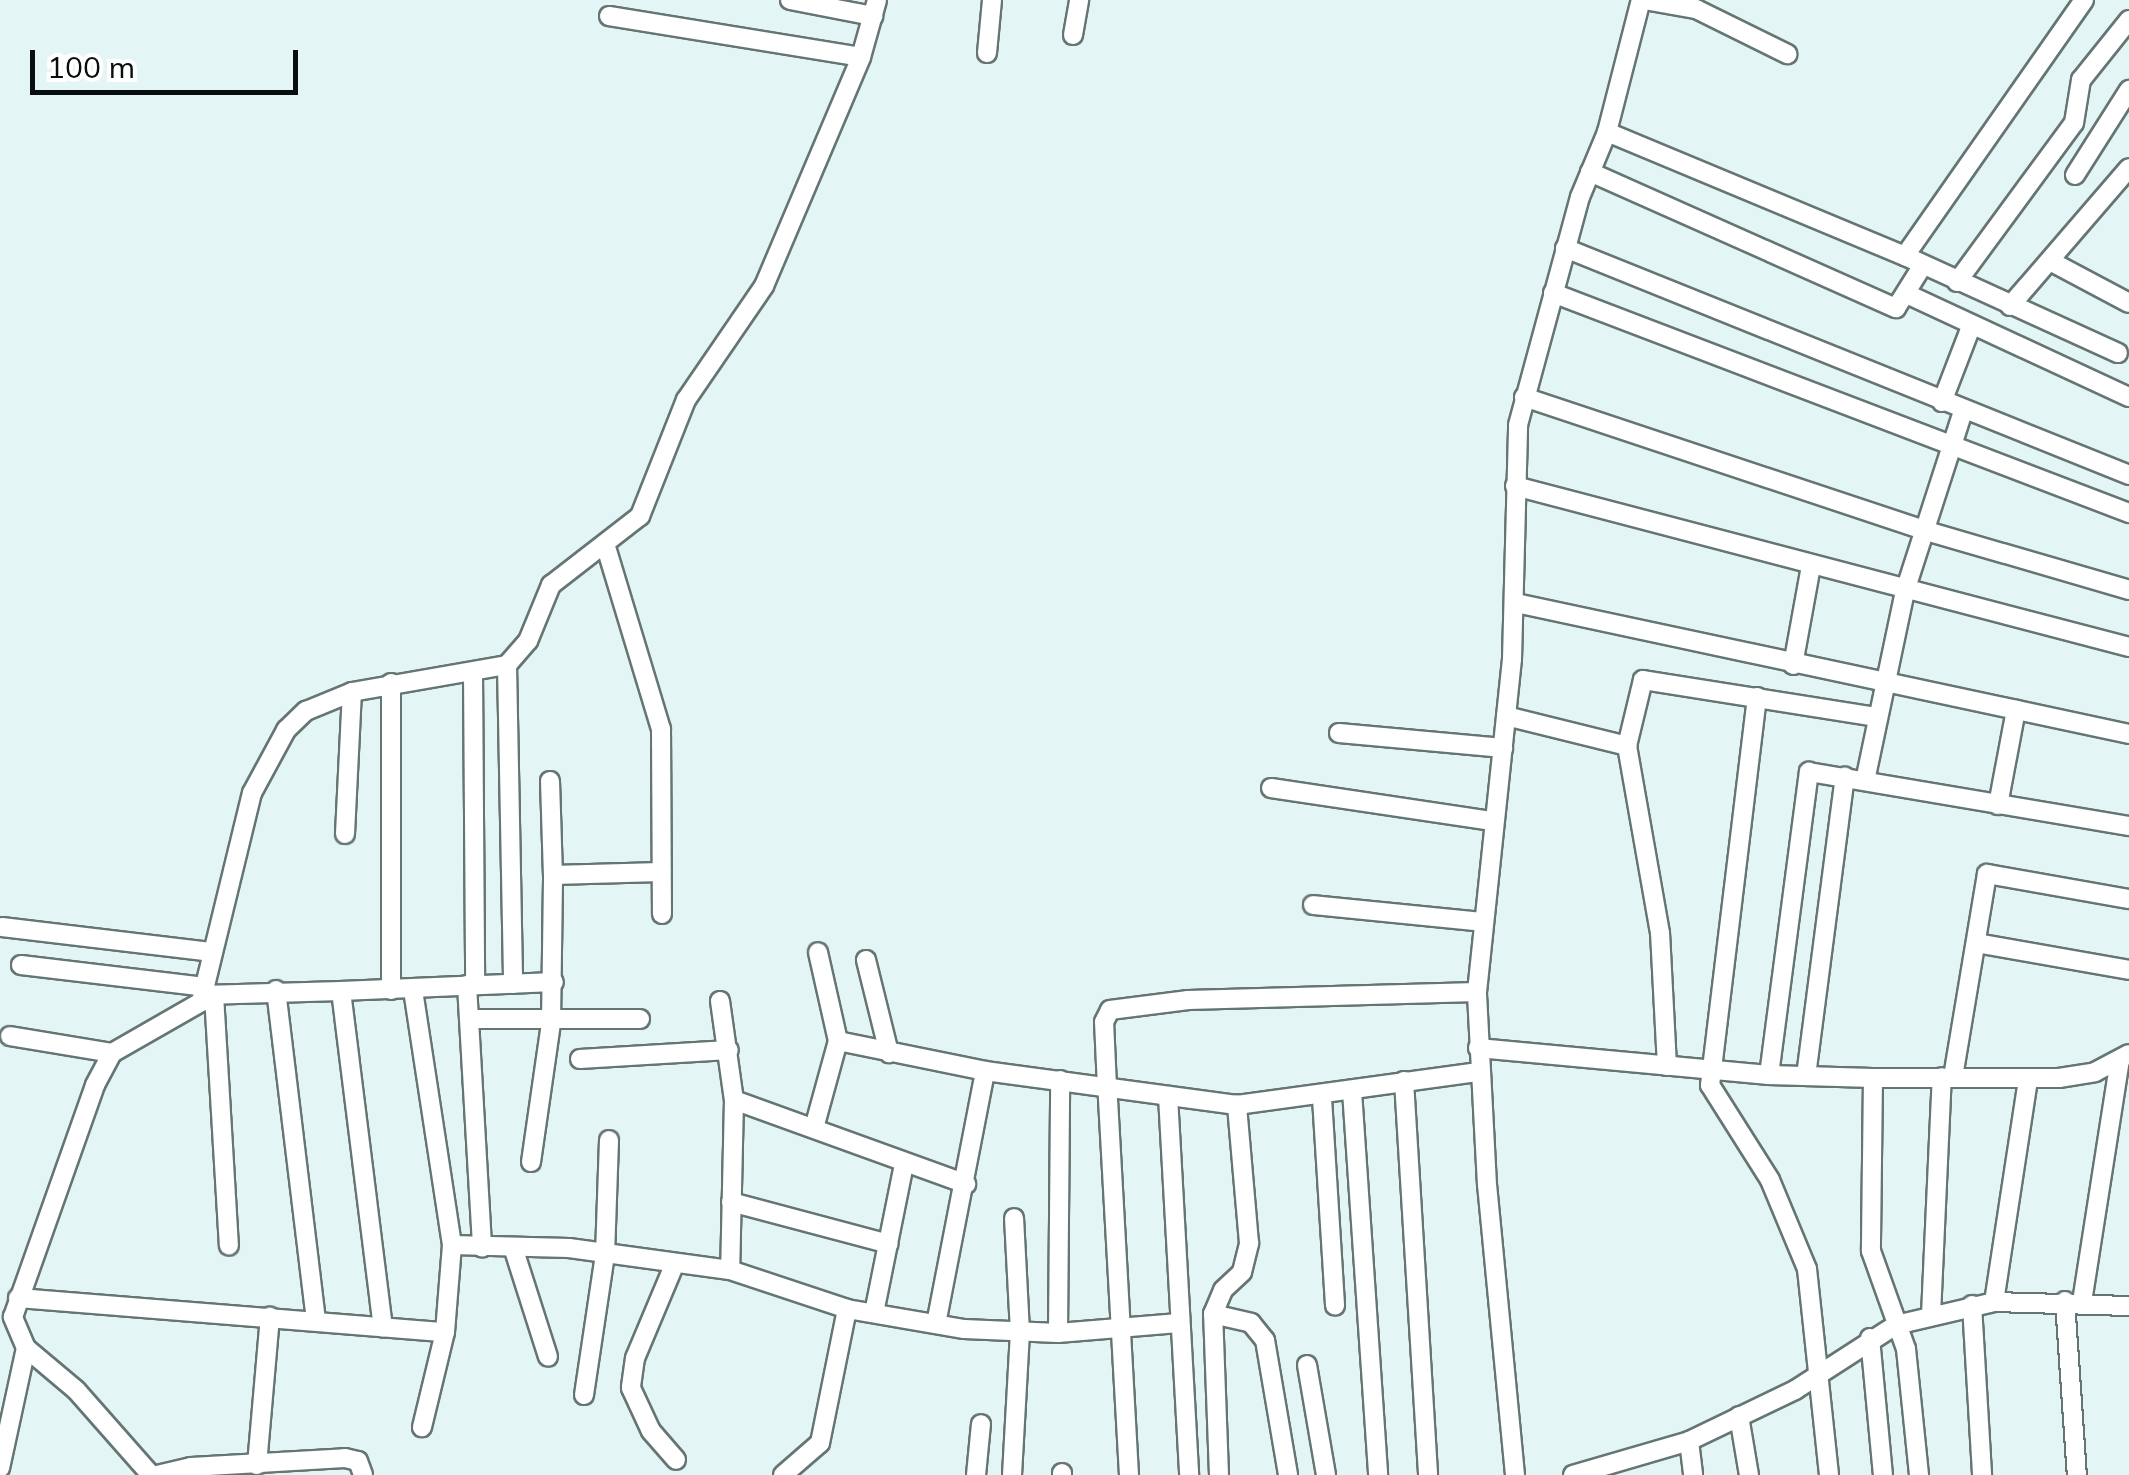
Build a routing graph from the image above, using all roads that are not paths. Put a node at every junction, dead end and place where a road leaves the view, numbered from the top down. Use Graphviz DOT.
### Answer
graph roads {
  1 [pos="790,0"];
  2 [pos="992,0"];
  3 [pos="1079,0"];
  4 [pos="1643,0"];
  5 [pos="2084,0"];
  6 [pos="875,8"];
  7 [pos="609,16"];
  8 [pos="2129,20"];
  9 [pos="1074,35"];
  10 [pos="987,53"];
  11 [pos="1787,54"];
  12 [pos="861,57"];
  13 [pos="2129,90"];
  14 [pos="2123,110"];
  15 [pos="1606,132"];
  16 [pos="1590,172"];
  17 [pos="2128,172"];
  18 [pos="2075,174"];
  19 [pos="1565,248"];
  20 [pos="1905,256"];
  21 [pos="2050,261"];
  22 [pos="1923,266"];
  23 [pos="1957,282"];
  24 [pos="1554,293"];
  25 [pos="1909,295"];
  26 [pos="2129,303"];
  27 [pos="2010,306"];
  28 [pos="1972,326"];
  29 [pos="2118,353"];
  30 [pos="2129,397"];
  31 [pos="1524,398"];
  32 [pos="1942,402"];
  33 [pos="1963,410"];
  34 [pos="1950,444"];
  35 [pos="2129,475"];
  36 [pos="1515,486"];
  37 [pos="2129,514"];
  38 [pos="1923,530"];
  39 [pos="606,547"];
  40 [pos="1811,566"];
  41 [pos="2129,590"];
  42 [pos="1905,591"];
  43 [pos="1516,603"];
  44 [pos="2129,646"];
  45 [pos="507,664"];
  46 [pos="1793,664"];
  47 [pos="473,672"];
  48 [pos="390,683"];
  49 [pos="1884,684"];
  50 [pos="352,692"];
  51 [pos="1757,698"];
  52 [pos="2016,710"];
  53 [pos="1506,716"];
  54 [pos="1876,717"];
  55 [pos="1339,733"];
  56 [pos="2129,734"];
  57 [pos="1627,746"];
  58 [pos="1503,748"];
  59 [pos="1845,777"];
  60 [pos="550,781"];
  61 [pos="1864,781"];
  62 [pos="1270,788"];
  63 [pos="1998,805"];
  64 [pos="1493,821"];
  65 [pos="2129,826"];
  66 [pos="345,834"];
  67 [pos="662,872"];
  68 [pos="553,875"];
  69 [pos="2129,899"];
  70 [pos="1313,905"];
  71 [pos="662,914"];
  72 [pos="1483,922"];
  73 [pos="2,927"];
  74 [pos="1976,943"];
  75 [pos="212,952"];
  76 [pos="818,952"];
  77 [pos="866,960"];
  78 [pos="21,966"];
  79 [pos="2129,970"];
  80 [pos="554,982"];
  81 [pos="471,984"];
  82 [pos="513,984"];
  83 [pos="276,990"];
  84 [pos="391,990"];
  85 [pos="413,990"];
  86 [pos="340,991"];
  87 [pos="207,992"];
  88 [pos="1477,992"];
  89 [pos="720,1001"];
  90 [pos="640,1019"];
  91 [pos="470,1020"];
  92 [pos="551,1022"];
  93 [pos="10,1036"];
  94 [pos="838,1040"];
  95 [pos="1478,1048"];
  96 [pos="729,1050"];
  97 [pos="112,1053"];
  98 [pos="889,1053"];
  99 [pos="2125,1057"];
  100 [pos="580,1059"];
  101 [pos="1667,1066"];
  102 [pos="1712,1070"];
  103 [pos="985,1071"];
  104 [pos="1479,1072"];
  105 [pos="1768,1076"];
  106 [pos="1806,1076"];
  107 [pos="1947,1077"];
  108 [pos="1873,1078"];
  109 [pos="2028,1079"];
  110 [pos="1060,1080"];
  111 [pos="1404,1081"];
  112 [pos="1106,1087"];
  113 [pos="1352,1091"];
  114 [pos="1168,1096"];
  115 [pos="1322,1098"];
  116 [pos="734,1100"];
  117 [pos="1237,1106"];
  118 [pos="814,1128"];
  119 [pos="608,1140"];
  120 [pos="530,1162"];
  121 [pos="904,1164"];
  122 [pos="966,1184"];
  123 [pos="730,1202"];
  124 [pos="1014,1218"];
  125 [pos="452,1244"];
  126 [pos="890,1244"];
  127 [pos="229,1246"];
  128 [pos="512,1247"];
  129 [pos="482,1248"];
  130 [pos="605,1255"];
  131 [pos="675,1263"];
  132 [pos="730,1270"];
  133 [pos="18,1298"];
  134 [pos="2073,1301"];
  135 [pos="1994,1302"];
  136 [pos="1972,1305"];
  137 [pos="1336,1306"];
  138 [pos="2129,1306"];
  139 [pos="847,1309"];
  140 [pos="874,1313"];
  141 [pos="1213,1314"];
  142 [pos="1931,1315"];
  143 [pos="6,1316"];
  144 [pos="270,1318"];
  145 [pos="316,1320"];
  146 [pos="1178,1323"];
  147 [pos="936,1324"];
  148 [pos="1896,1325"];
  149 [pos="383,1327"];
  150 [pos="1118,1330"];
  151 [pos="445,1332"];
  152 [pos="1020,1332"];
  153 [pos="1058,1333"];
  154 [pos="1870,1338"];
  155 [pos="26,1348"];
  156 [pos="548,1357"];
  157 [pos="1306,1365"];
  158 [pos="1818,1376"];
  159 [pos="584,1394"];
  160 [pos="1739,1416"];
  161 [pos="981,1424"];
  162 [pos="422,1427"];
  163 [pos="1689,1441"];
  164 [pos="676,1460"];
  165 [pos="1657,1465"];
  166 [pos="0,1468"];
  167 [pos="250,1468"];
  168 [pos="1606,1472"];
  169 [pos="154,1475"];
  170 [pos="363,1475"];
  171 [pos="783,1475"];
  172 [pos="976,1475"];
  173 [pos="1012,1475"];
  174 [pos="1129,1475"];
  175 [pos="1189,1475"];
  176 [pos="1220,1475"];
  177 [pos="1288,1475"];
  178 [pos="1326,1475"];
  179 [pos="1378,1475"];
  180 [pos="1428,1475"];
  181 [pos="1515,1475"];
  182 [pos="1572,1475"];
  183 [pos="1694,1475"];
  184 [pos="1749,1475"];
  185 [pos="1829,1475"];
  186 [pos="1882,1475"];
  187 [pos="1919,1475"];
  188 [pos="1982,1475"];
  189 [pos="2077,1475"];
  1 -- 6 [label="street"];
  2 -- 10 [label="street"];
  3 -- 9 [label="street"];
  4 -- 11 [label="street"];
  4 -- 15 [label="street"];
  5 -- 20 [label="street"];
  6 -- 12 [label="street"];
  7 -- 12 [label="street"];
  8 -- 23 [label="street"];
  12 -- 39 [label="street"];
  13 -- 14 [label="street"];
  14 -- 18 [label="street"];
  15 -- 16 [label="street"];
  15 -- 20 [label="street"];
  16 -- 19 [label="street"];
  16 -- 25 [label="street"];
  17 -- 21 [label="street"];
  19 -- 24 [label="street"];
  19 -- 32 [label="street"];
  20 -- 22 [label="street"];
  21 -- 26 [label="street"];
  21 -- 27 [label="street"];
  22 -- 23 [label="street"];
  22 -- 25 [label="street"];
  23 -- 27 [label="street"];
  24 -- 31 [label="street"];
  24 -- 34 [label="street"];
  25 -- 28 [label="street"];
  27 -- 29 [label="street"];
  28 -- 30 [label="street"];
  28 -- 32 [label="street"];
  31 -- 36 [label="street"];
  31 -- 38 [label="street"];
  32 -- 33 [label="street"];
  33 -- 34 [label="street"];
  33 -- 35 [label="street"];
  34 -- 37 [label="street"];
  34 -- 38 [label="street"];
  36 -- 40 [label="street"];
  36 -- 43 [label="street"];
  38 -- 41 [label="street"];
  38 -- 42 [label="street"];
  39 -- 45 [label="street"];
  39 -- 67 [label="street"];
  40 -- 42 [label="street"];
  40 -- 46 [label="street"];
  42 -- 44 [label="street"];
  42 -- 49 [label="street"];
  43 -- 46 [label="street"];
  43 -- 53 [label="street"];
  45 -- 47 [label="street"];
  45 -- 82 [label="street"];
  46 -- 49 [label="street"];
  47 -- 48 [label="street"];
  47 -- 81 [label="street"];
  48 -- 50 [label="street"];
  48 -- 84 [label="street"];
  49 -- 52 [label="street"];
  49 -- 54 [label="street"];
  50 -- 66 [label="street"];
  50 -- 75 [label="street"];
  51 -- 54 [label="street"];
  51 -- 57 [label="street"];
  51 -- 102 [label="street"];
  52 -- 56 [label="street"];
  52 -- 63 [label="street"];
  53 -- 57 [label="street"];
  53 -- 58 [label="street"];
  54 -- 61 [label="street"];
  55 -- 58 [label="street"];
  57 -- 101 [label="street"];
  58 -- 64 [label="street"];
  59 -- 61 [label="street"];
  59 -- 105 [label="street"];
  59 -- 106 [label="street"];
  60 -- 68 [label="street"];
  61 -- 63 [label="street"];
  62 -- 64 [label="street"];
  63 -- 65 [label="street"];
  64 -- 72 [label="street"];
  67 -- 68 [label="street"];
  67 -- 71 [label="street"];
  68 -- 80 [label="street"];
  69 -- 74 [label="street"];
  70 -- 72 [label="street"];
  72 -- 88 [label="street"];
  73 -- 75 [label="street"];
  74 -- 79 [label="street"];
  74 -- 107 [label="street"];
  75 -- 87 [label="street"];
  76 -- 94 [label="street"];
  77 -- 98 [label="street"];
  78 -- 87 [label="street"];
  80 -- 82 [label="street"];
  80 -- 92 [label="street"];
  81 -- 82 [label="street"];
  81 -- 85 [label="street"];
  81 -- 91 [label="street"];
  83 -- 86 [label="street"];
  83 -- 87 [label="street"];
  83 -- 145 [label="street"];
  84 -- 85 [label="street"];
  84 -- 86 [label="street"];
  85 -- 125 [label="street"];
  86 -- 149 [label="street"];
  87 -- 97 [label="street"];
  87 -- 127 [label="street"];
  88 -- 95 [label="street"];
  88 -- 112 [label="street"];
  89 -- 96 [label="street"];
  90 -- 92 [label="street"];
  91 -- 92 [label="street"];
  91 -- 129 [label="street"];
  92 -- 120 [label="street"];
  93 -- 97 [label="street"];
  94 -- 98 [label="street"];
  94 -- 118 [label="street"];
  95 -- 101 [label="street"];
  95 -- 104 [label="street"];
  96 -- 100 [label="street"];
  96 -- 116 [label="street"];
  97 -- 133 [label="street"];
  98 -- 103 [label="street"];
  99 -- 109 [label="street"];
  99 -- 134 [label="street"];
  101 -- 102 [label="street"];
  102 -- 105 [label="street"];
  102 -- 158 [label="street"];
  103 -- 110 [label="street"];
  103 -- 122 [label="street"];
  104 -- 111 [label="street"];
  104 -- 181 [label="street"];
  105 -- 106 [label="street"];
  106 -- 108 [label="street"];
  107 -- 108 [label="street"];
  107 -- 109 [label="street"];
  107 -- 142 [label="street"];
  108 -- 148 [label="street"];
  109 -- 135 [label="street"];
  110 -- 112 [label="street"];
  110 -- 153 [label="street"];
  111 -- 113 [label="street"];
  111 -- 180 [label="street"];
  112 -- 114 [label="street"];
  112 -- 150 [label="street"];
  113 -- 115 [label="street"];
  113 -- 179 [label="street"];
  114 -- 117 [label="street"];
  114 -- 146 [label="street"];
  115 -- 117 [label="street"];
  115 -- 137 [label="street"];
  116 -- 118 [label="street"];
  116 -- 123 [label="street"];
  117 -- 141 [label="street"];
  118 -- 121 [label="street"];
  119 -- 130 [label="street"];
  121 -- 122 [label="street"];
  121 -- 126 [label="street"];
  122 -- 147 [label="street"];
  123 -- 126 [label="street"];
  123 -- 132 [label="street"];
  124 -- 152 [label="street"];
  125 -- 129 [label="street"];
  125 -- 151 [label="street"];
  126 -- 140 [label="street"];
  128 -- 129 [label="street"];
  128 -- 130 [label="street"];
  128 -- 156 [label="street"];
  130 -- 131 [label="street"];
  130 -- 159 [label="street"];
  131 -- 132 [label="street"];
  131 -- 164 [label="street"];
  132 -- 139 [label="street"];
  133 -- 143 [label="street"];
  133 -- 144 [label="street"];
  134 -- 135 [label="street"];
  134 -- 138 [label="street"];
  134 -- 189 [label="street"];
  135 -- 136 [label="street"];
  136 -- 142 [label="street"];
  136 -- 188 [label="street"];
  139 -- 140 [label="street"];
  139 -- 171 [label="street"];
  140 -- 147 [label="street"];
  141 -- 176 [label="street"];
  141 -- 177 [label="street"];
  142 -- 148 [label="street"];
  143 -- 155 [label="street"];
  144 -- 145 [label="street"];
  144 -- 167 [label="street"];
  145 -- 149 [label="street"];
  146 -- 150 [label="street"];
  146 -- 175 [label="street"];
  147 -- 152 [label="street"];
  148 -- 154 [label="street"];
  148 -- 187 [label="street"];
  149 -- 151 [label="street"];
  150 -- 153 [label="street"];
  150 -- 174 [label="street"];
  151 -- 162 [label="street"];
  152 -- 153 [label="street"];
  152 -- 173 [label="street"];
  154 -- 158 [label="street"];
  154 -- 186 [label="street"];
  155 -- 166 [label="street"];
  155 -- 169 [label="street"];
  157 -- 178 [label="street"];
  158 -- 160 [label="street"];
  158 -- 185 [label="street"];
  160 -- 163 [label="street"];
  160 -- 184 [label="street"];
  161 -- 172 [label="street"];
  163 -- 165 [label="street"];
  163 -- 183 [label="street"];
  165 -- 168 [label="street"];
  167 -- 169 [label="street"];
  167 -- 170 [label="street"];
  168 -- 182 [label="street"];
}
